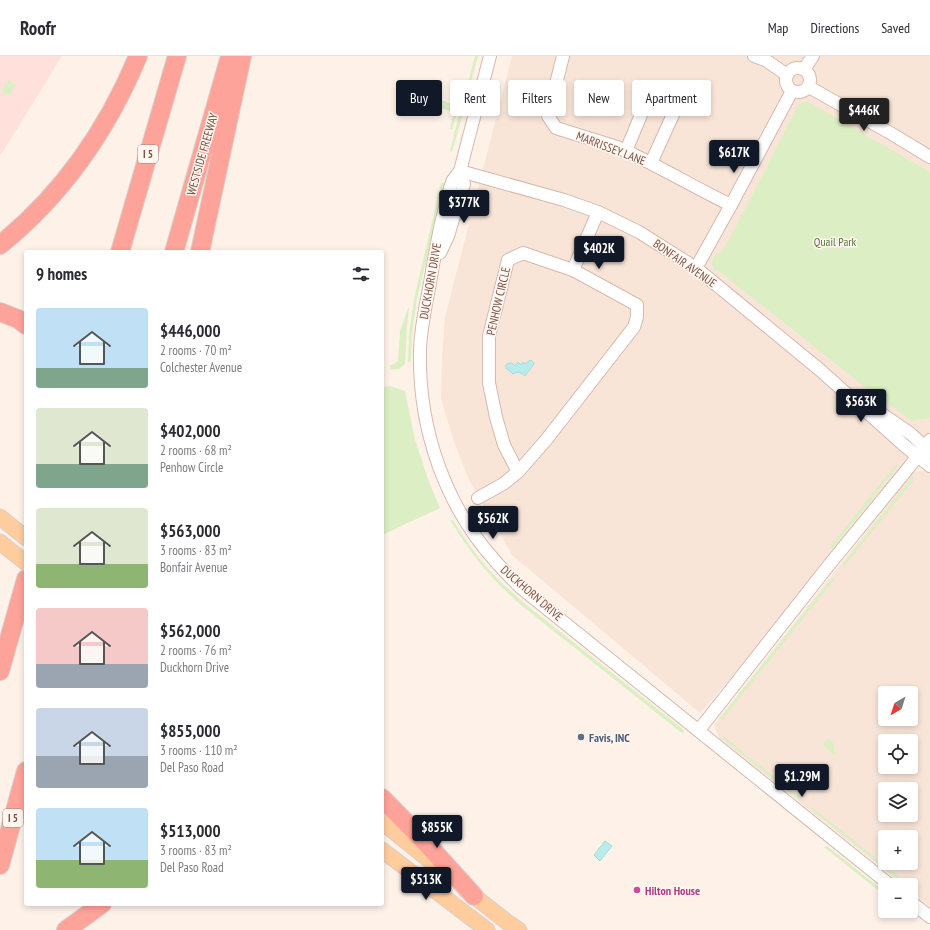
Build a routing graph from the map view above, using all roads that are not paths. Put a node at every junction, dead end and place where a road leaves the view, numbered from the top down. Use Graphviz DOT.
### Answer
graph roads {
  1 [pos="138,56"];
  2 [pos="176,56"];
  3 [pos="230,56"];
  4 [pos="242,56"];
  5 [pos="490,56"];
  6 [pos="563,56"];
  7 [pos="754,56"];
  8 [pos="813,56"];
  9 [pos="804,70"];
  10 [pos="787,75"];
  11 [pos="809,87"];
  12 [pos="792,90"];
  13 [pos="626,151"];
  14 [pos="930,157"];
  15 [pos="651,163"];
  16 [pos="460,171"];
  17 [pos="732,205"];
  18 [pos="598,212"];
  19 [pos="0,245"];
  20 [pos="121,250"];
  21 [pos="175,250"];
  22 [pos="200,250"];
  23 [pos="696,268"];
  24 [pos="573,270"];
  25 [pos="0,312"];
  26 [pos="24,324"];
  27 [pos="926,449"];
  28 [pos="930,466"];
  29 [pos="518,472"];
  30 [pos="478,498"];
  31 [pos="5,521"];
  32 [pos="24,536"];
  33 [pos="1,543"];
  34 [pos="24,561"];
  35 [pos="24,586"];
  36 [pos="0,671"];
  37 [pos="699,730"];
  38 [pos="24,778"];
  39 [pos="384,800"];
  40 [pos="384,824"];
  41 [pos="384,852"];
  42 [pos="0,864"];
  43 [pos="881,878"];
  44 [pos="474,896"];
  45 [pos="99,906"];
  46 [pos="918,908"];
  47 [pos="930,917"];
  48 [pos="66,930"];
  49 [pos="487,930"];
  50 [pos="518,930"];
  1 -- 19 [label="highway"];
  2 -- 20 [label="highway, I 5"];
  3 -- 21 [label="highway, WESTSIDE FREEWAY"];
  4 -- 22 [label="highway"];
  5 -- 16 [label="street"];
  6 -- 13 [label="street, MARRISSEY LANE"];
  7 -- 10 [label="street"];
  8 -- 9 [label="street"];
  9 -- 10 [label="street"];
  9 -- 11 [label="street"];
  10 -- 12 [label="street"];
  11 -- 12 [label="street"];
  11 -- 14 [label="street"];
  12 -- 17 [label="street"];
  13 -- 15 [label="street, MARRISSEY LANE"];
  13 -- 15 [label="street"];
  15 -- 17 [label="street, MARRISSEY LANE"];
  16 -- 18 [label="street, BONFAIR AVENUE"];
  16 -- 37 [label="street, DUCKHORN DRIVE"];
  17 -- 23 [label="street"];
  18 -- 23 [label="street, BONFAIR AVENUE"];
  18 -- 24 [label="street"];
  23 -- 27 [label="street, BONFAIR AVENUE"];
  24 -- 29 [label="street, PENHOW CIRCLE"];
  24 -- 29 [label="street, PENHOW CIRCLE"];
  25 -- 26 [label="highway"];
  27 -- 28 [label="street, BONFAIR AVENUE"];
  27 -- 37 [label="street"];
  29 -- 30 [label="street, PENHOW CIRCLE"];
  31 -- 32 [label="main road"];
  33 -- 34 [label="main road"];
  35 -- 36 [label="highway"];
  37 -- 43 [label="street, DUCKHORN DRIVE"];
  38 -- 42 [label="highway, I 5"];
  39 -- 44 [label="highway"];
  40 -- 44 [label="main road"];
  41 -- 49 [label="main road"];
  44 -- 50 [label="main road"];
  45 -- 48 [label="highway"];
  46 -- 47 [label="street"];
}
